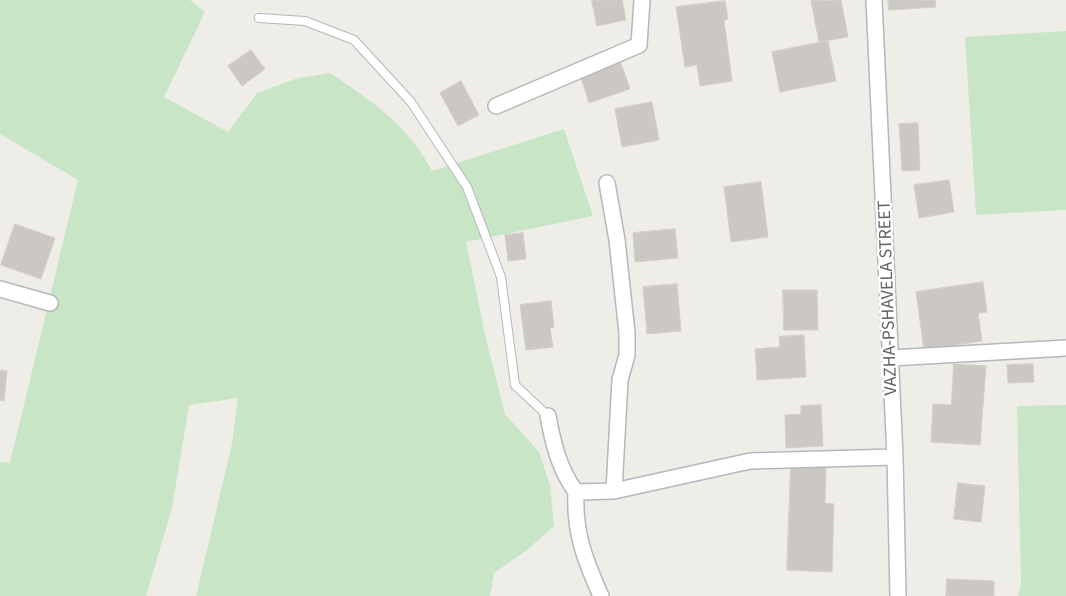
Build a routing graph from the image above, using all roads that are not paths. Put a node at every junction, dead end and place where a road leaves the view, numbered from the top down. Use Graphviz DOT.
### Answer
graph roads {
  1 [pos="642,0"];
  2 [pos="874,0"];
  3 [pos="259,18"];
  4 [pos="496,106"];
  5 [pos="607,183"];
  6 [pos="0,289"];
  7 [pos="50,303"];
  8 [pos="1066,348"];
  9 [pos="891,358"];
  10 [pos="548,416"];
  11 [pos="896,457"];
  12 [pos="614,490"];
  13 [pos="576,492"];
  14 [pos="601,596"];
  15 [pos="898,596"];
  1 -- 4 [label="street"];
  2 -- 9 [label="street, VAZHA-PSHAVELA STREET"];
  3 -- 10 [label="lane"];
  5 -- 12 [label="street"];
  6 -- 7 [label="street"];
  8 -- 9 [label="street"];
  9 -- 11 [label="street, VAZHA-PSHAVELA STREET"];
  10 -- 13 [label="street"];
  11 -- 12 [label="street"];
  11 -- 15 [label="street, VAZHA-PSHAVELA STREET"];
  12 -- 13 [label="street"];
  13 -- 14 [label="street"];
}
